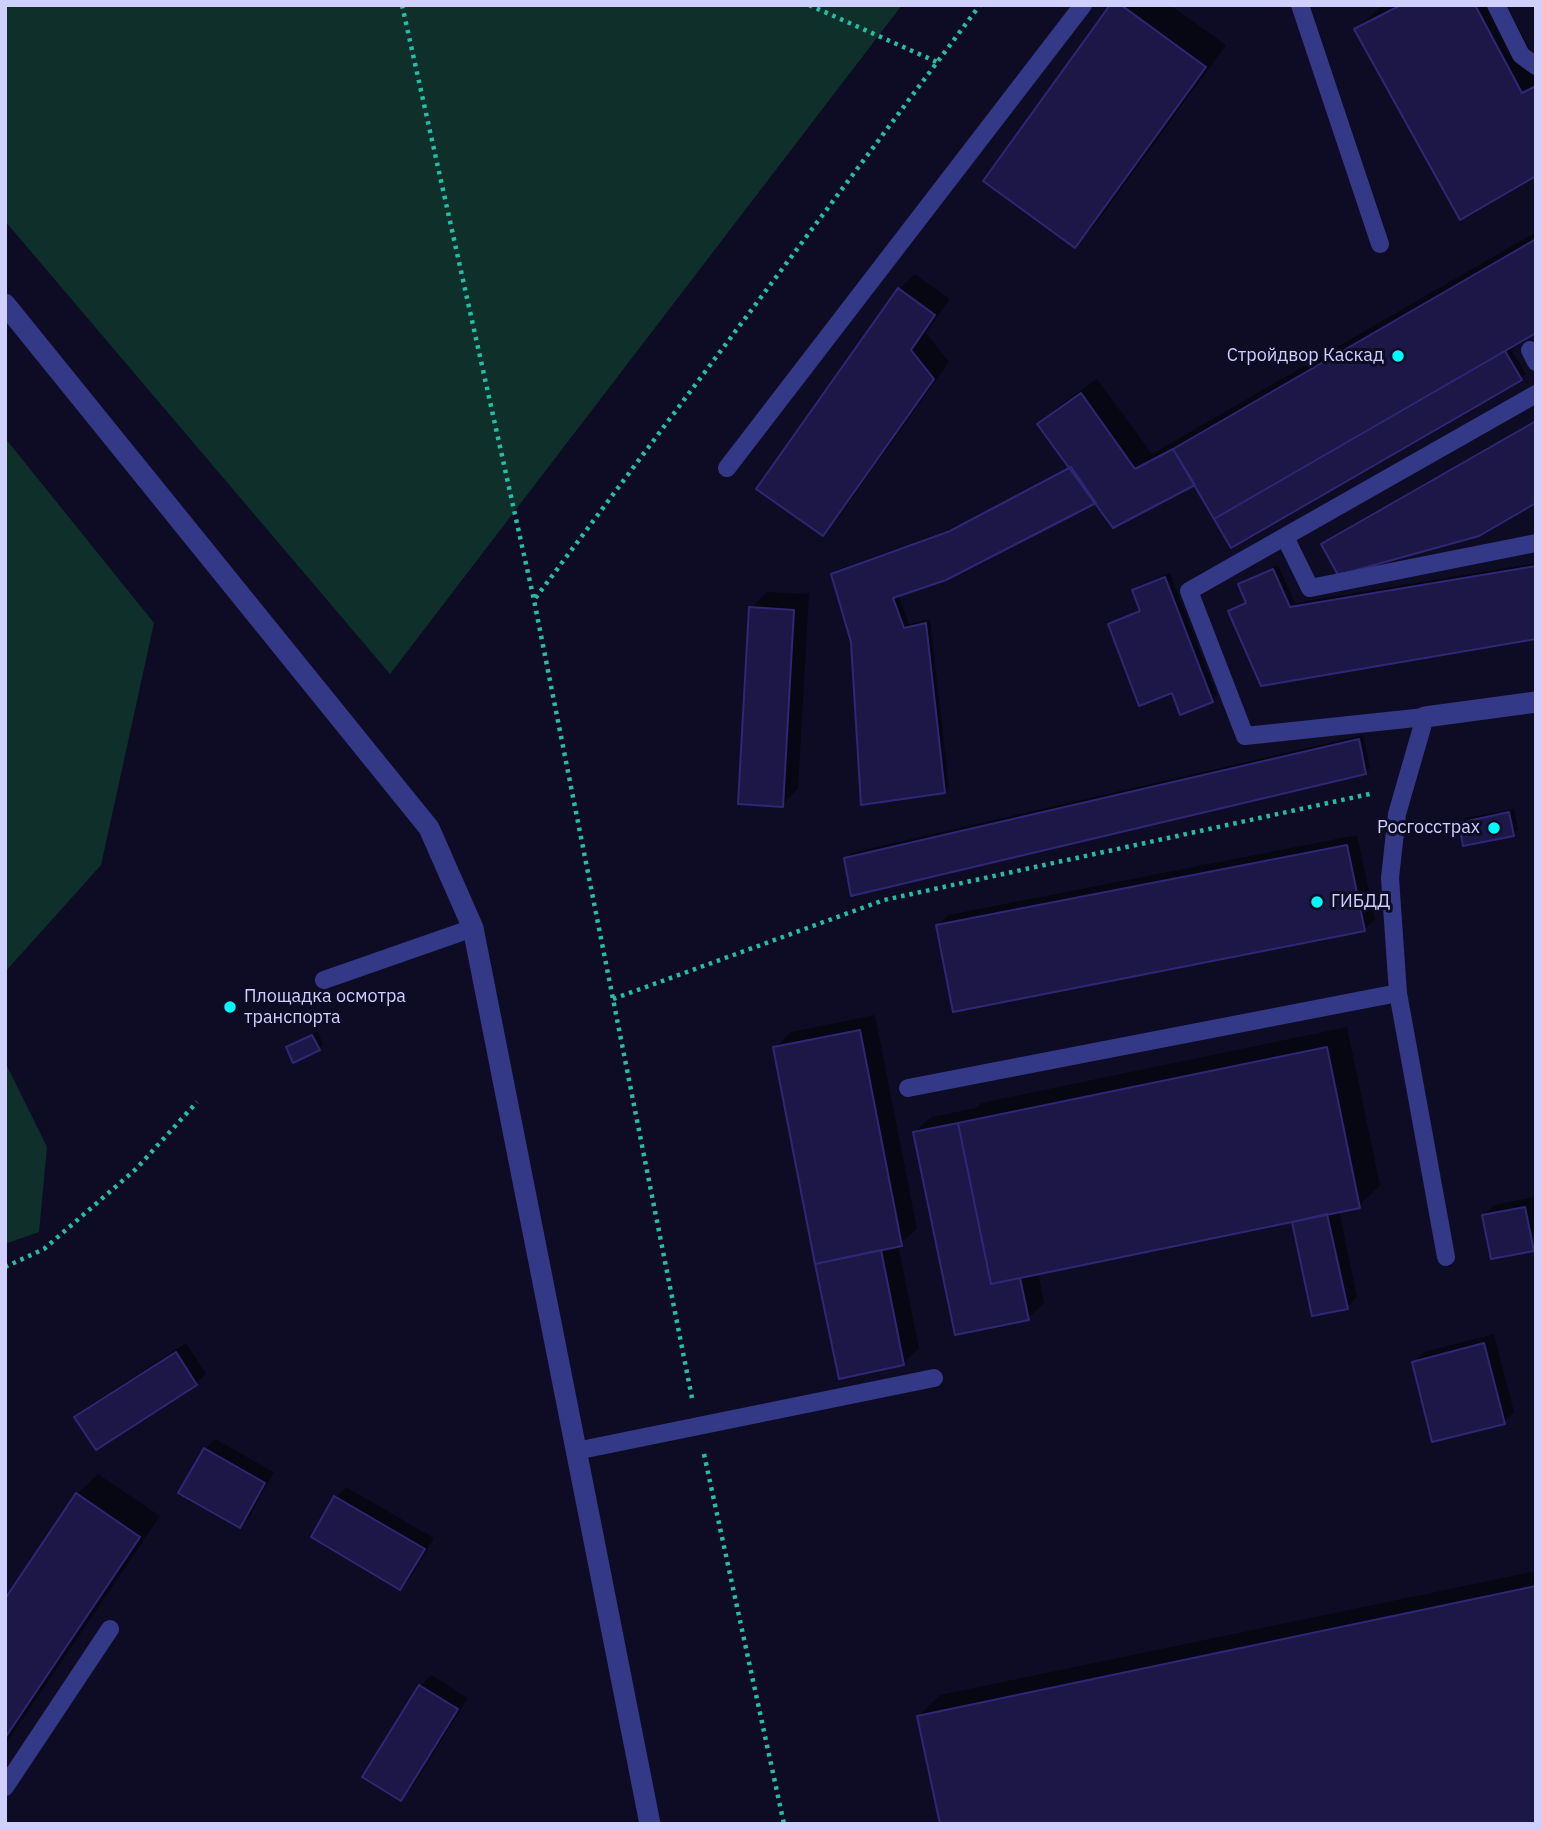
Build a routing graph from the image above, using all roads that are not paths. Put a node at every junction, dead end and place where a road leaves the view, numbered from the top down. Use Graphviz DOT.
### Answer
graph roads {
  1 [pos="1083,5"];
  2 [pos="1300,5"];
  3 [pos="1496,5"];
  4 [pos="1536,66"];
  5 [pos="1380,244"];
  6 [pos="5,304"];
  7 [pos="1536,394"];
  8 [pos="727,468"];
  9 [pos="1285,537"];
  10 [pos="1536,543"];
  11 [pos="1536,702"];
  12 [pos="1426,717"];
  13 [pos="473,928"];
  14 [pos="324,980"];
  15 [pos="1398,993"];
  16 [pos="908,1088"];
  17 [pos="1446,1257"];
  18 [pos="934,1378"];
  19 [pos="576,1451"];
  20 [pos="110,1629"];
  21 [pos="5,1787"];
  22 [pos="650,1824"];
  1 -- 8 [label="lane"];
  2 -- 5 [label="lane"];
  3 -- 4 [label="lane"];
  6 -- 13 [label="street"];
  7 -- 9 [label="lane"];
  9 -- 10 [label="lane"];
  9 -- 12 [label="lane"];
  11 -- 12 [label="street"];
  12 -- 15 [label="lane"];
  13 -- 14 [label="lane"];
  13 -- 19 [label="street"];
  15 -- 16 [label="lane"];
  15 -- 17 [label="lane"];
  18 -- 19 [label="lane"];
  19 -- 22 [label="street"];
  20 -- 21 [label="lane"];
}
